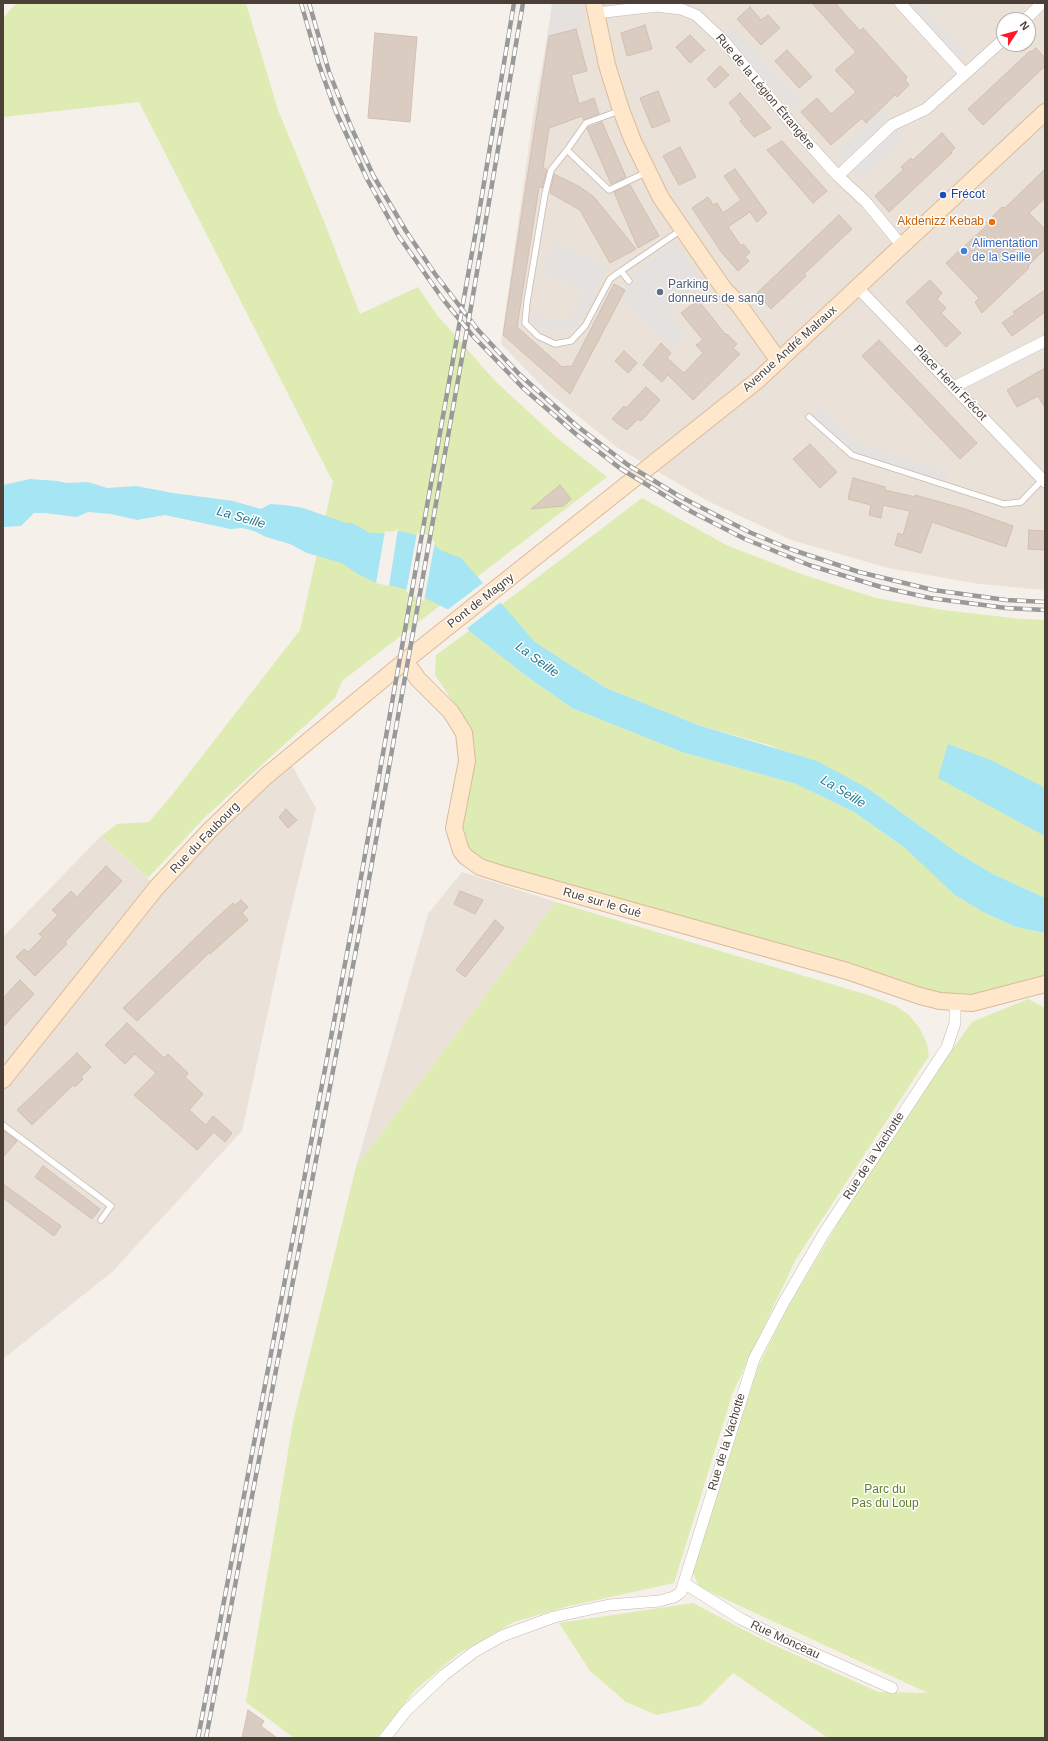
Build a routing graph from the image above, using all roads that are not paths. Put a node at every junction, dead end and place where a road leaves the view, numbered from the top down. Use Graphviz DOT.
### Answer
graph roads {
  1 [pos="900,3"];
  2 [pos="1042,3"];
  3 [pos="595,8"];
  4 [pos="1032,12"];
  5 [pos="996,46"];
  6 [pos="965,74"];
  7 [pos="621,110"];
  8 [pos="1045,112"];
  9 [pos="567,150"];
  10 [pos="648,172"];
  11 [pos="838,176"];
  12 [pos="682,230"];
  13 [pos="902,246"];
  14 [pos="621,271"];
  15 [pos="629,281"];
  16 [pos="857,287"];
  17 [pos="1045,341"];
  18 [pos="779,361"];
  19 [pos="954,387"];
  20 [pos="809,416"];
  21 [pos="1044,481"];
  22 [pos="519,570"];
  23 [pos="442,631"];
  24 [pos="404,661"];
  25 [pos="1045,984"];
  26 [pos="955,1003"];
  27 [pos="3,1080"];
  28 [pos="3,1125"];
  29 [pos="101,1220"];
  30 [pos="684,1583"];
  31 [pos="892,1688"];
  32 [pos="385,1738"];
  1 -- 6 [label="street"];
  2 -- 4 [label="street"];
  3 -- 7 [label="main road"];
  3 -- 11 [label="street, Rue de la Légion Étrangère"];
  5 -- 6 [label="street"];
  6 -- 11 [label="street"];
  7 -- 9 [label="lane"];
  7 -- 10 [label="main road"];
  8 -- 13 [label="main road, Avenue André Malraux"];
  9 -- 10 [label="lane"];
  9 -- 14 [label="lane"];
  10 -- 12 [label="main road"];
  11 -- 13 [label="street, Rue de la Légion Étrangère"];
  12 -- 14 [label="lane"];
  12 -- 18 [label="main road"];
  13 -- 16 [label="main road, Avenue André Malraux"];
  14 -- 15 [label="lane"];
  16 -- 18 [label="main road, Avenue André Malraux"];
  16 -- 19 [label="street, Place Henri Frécot"];
  17 -- 19 [label="street"];
  18 -- 22 [label="main road, Avenue André Malraux"];
  19 -- 21 [label="street, Place Henri Frécot"];
  20 -- 21 [label="lane, Place Henri Frécot"];
  22 -- 23 [label="main road, Pont de Magny"];
  23 -- 24 [label="main road, Rue du Faubourg"];
  24 -- 26 [label="main road, Rue sur le Gué"];
  24 -- 27 [label="main road, Rue du Faubourg"];
  25 -- 26 [label="main road, Rue sur le Gué"];
  26 -- 30 [label="street, Rue de la Vachotte"];
  28 -- 29 [label="lane"];
  30 -- 31 [label="street, Rue Monceau"];
  30 -- 32 [label="street, Rue de la Vachotte"];
}
